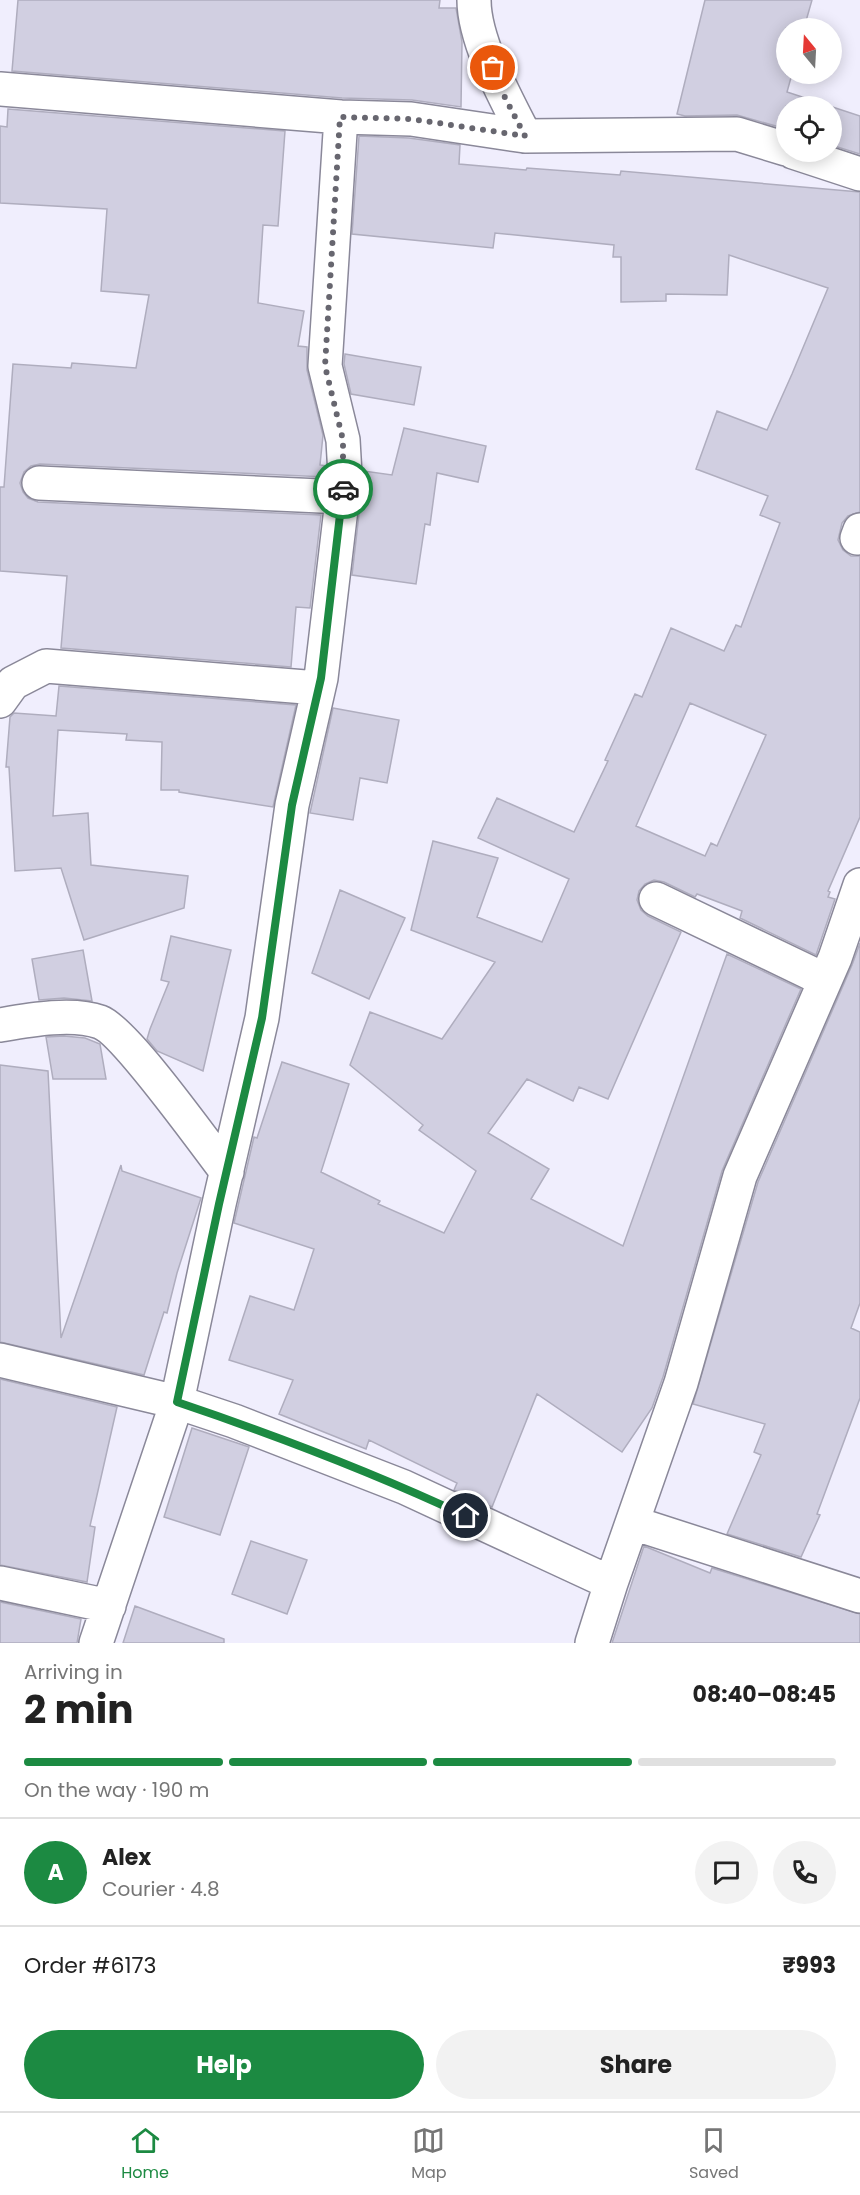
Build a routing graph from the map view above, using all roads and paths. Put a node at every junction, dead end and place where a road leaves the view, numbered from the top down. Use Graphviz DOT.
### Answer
graph roads {
  1 [pos="474,0"];
  2 [pos="0,89"];
  3 [pos="340,117"];
  4 [pos="525,136"];
  5 [pos="776,146"];
  6 [pos="823,162"];
  7 [pos="860,174"];
  8 [pos="39,483"];
  9 [pos="343,497"];
  10 [pos="318,688"];
  11 [pos="0,701"];
  12 [pos="860,885"];
  13 [pos="656,899"];
  14 [pos="825,980"];
  15 [pos="0,1025"];
  16 [pos="227,1172"];
  17 [pos="0,1360"];
  18 [pos="177,1402"];
  19 [pos="633,1523"];
  20 [pos="0,1583"];
  21 [pos="611,1583"];
  22 [pos="860,1596"];
  23 [pos="109,1606"];
  24 [pos="96,1643"];
  25 [pos="592,1643"];
  1 -- 4 [label="street"];
  2 -- 3 [label="street"];
  3 -- 4 [label="street"];
  3 -- 9 [label="street"];
  4 -- 5 [label="street"];
  6 -- 7 [label="street"];
  8 -- 9 [label="street"];
  9 -- 10 [label="street"];
  10 -- 11 [label="street"];
  10 -- 16 [label="street"];
  12 -- 14 [label="street"];
  13 -- 14 [label="street"];
  14 -- 19 [label="street"];
  15 -- 16 [label="street"];
  16 -- 18 [label="street"];
  17 -- 18 [label="street"];
  18 -- 21 [label="street"];
  18 -- 23 [label="street"];
  19 -- 21 [label="street"];
  19 -- 22 [label="street"];
  20 -- 23 [label="street"];
  21 -- 25 [label="street"];
  23 -- 24 [label="street"];
}
